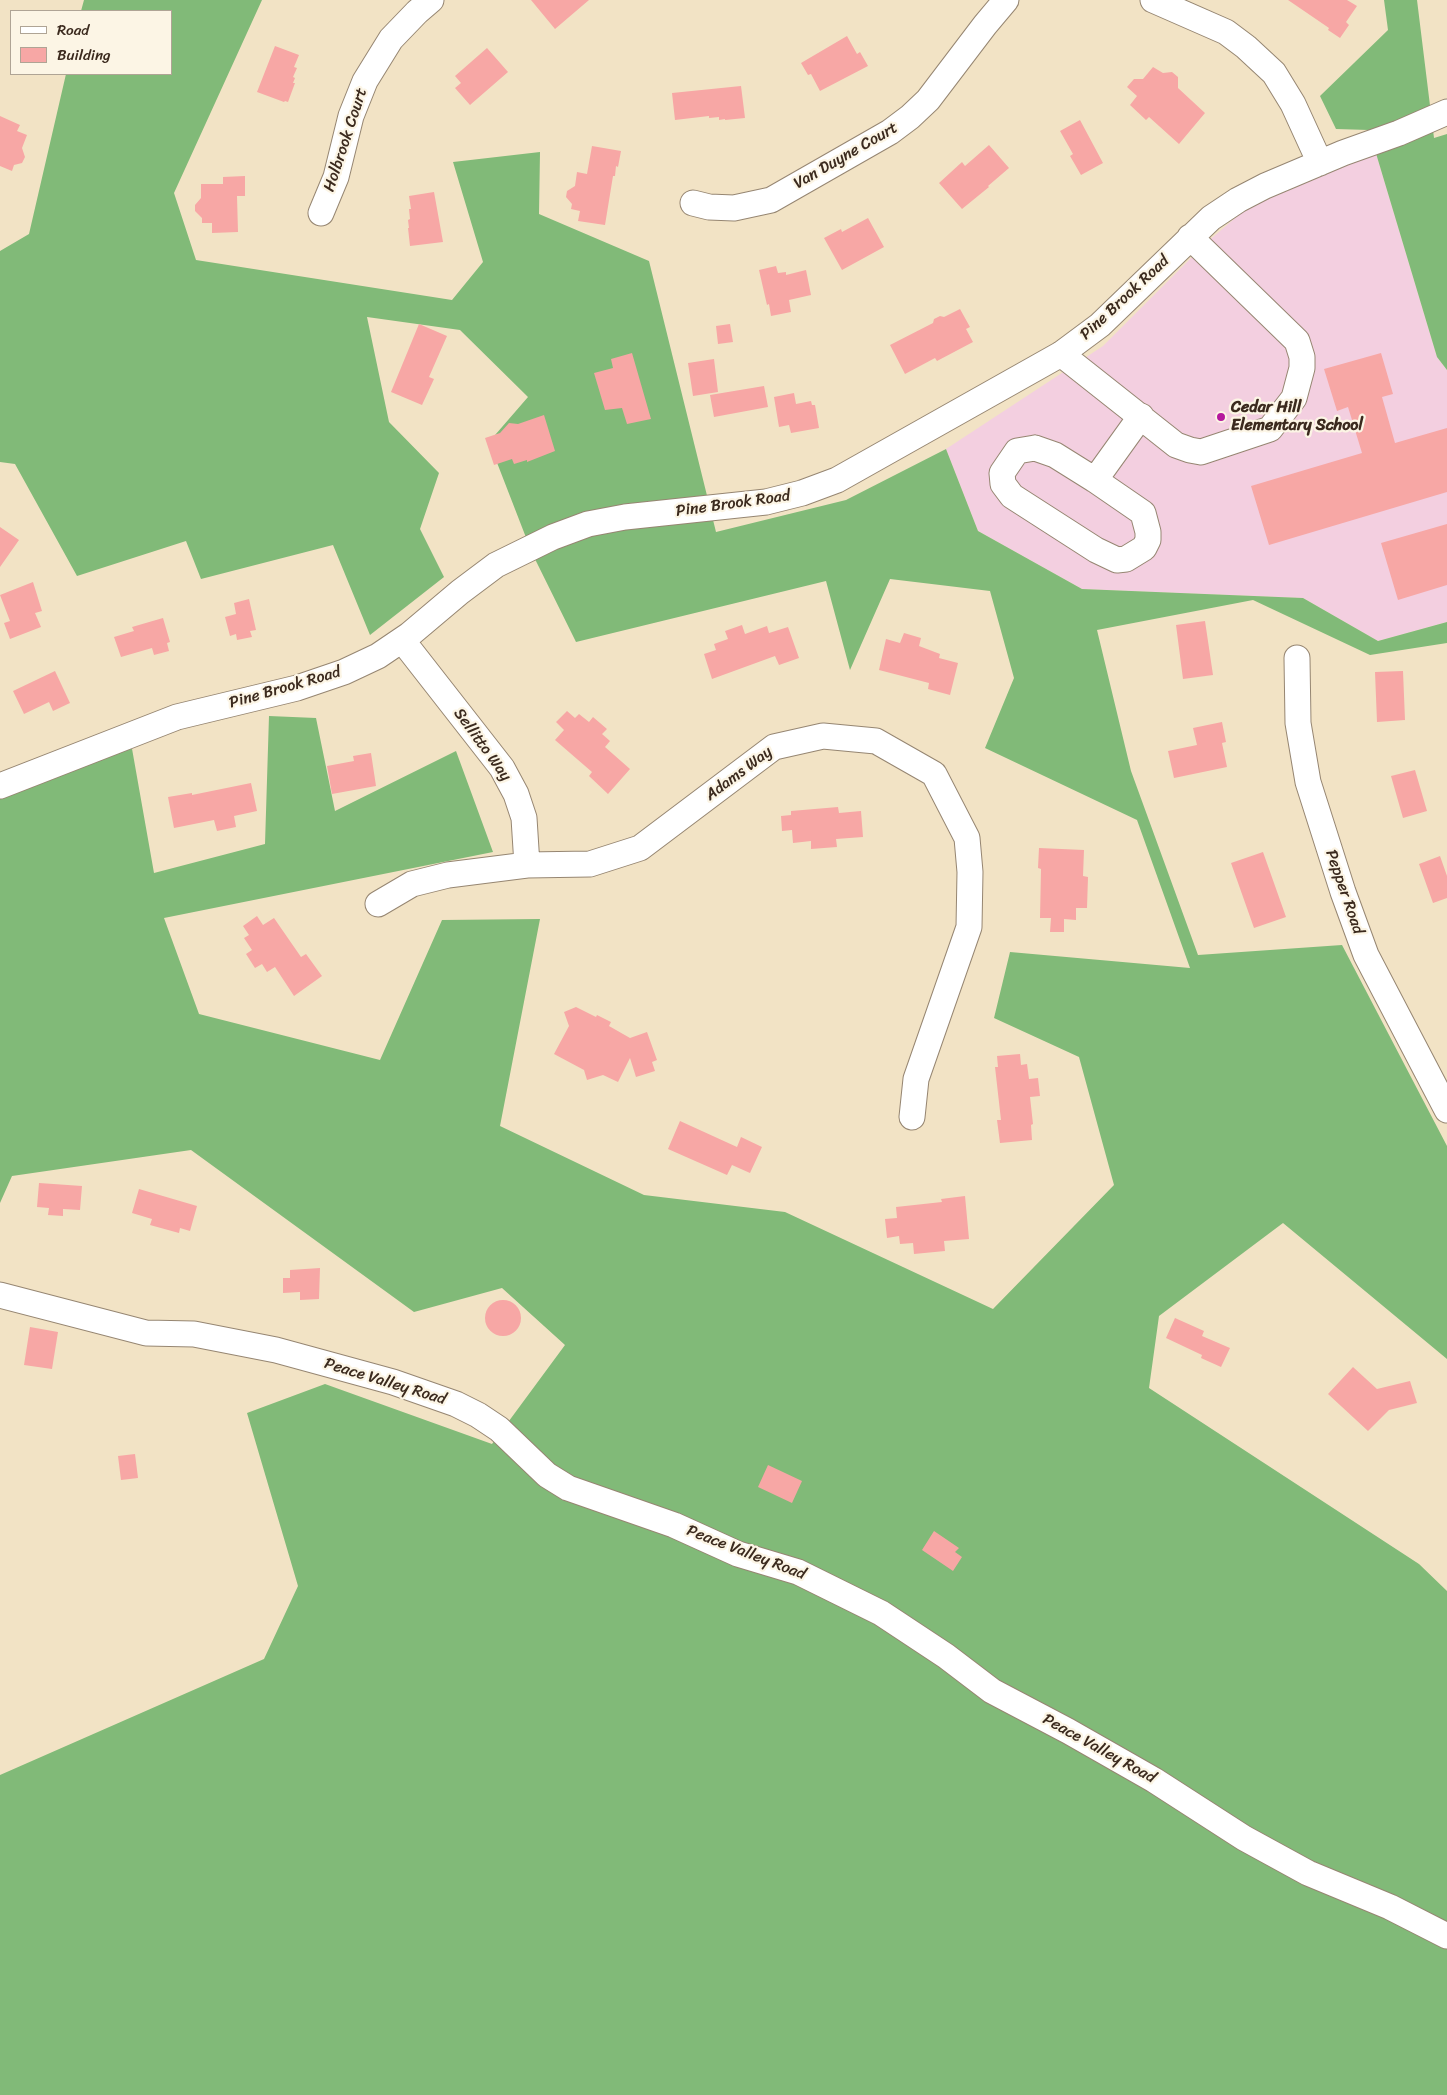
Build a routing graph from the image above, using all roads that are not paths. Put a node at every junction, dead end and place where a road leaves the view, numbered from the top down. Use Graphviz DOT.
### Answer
graph roads {
  1 [pos="431,0"];
  2 [pos="1006,0"];
  3 [pos="1152,0"];
  4 [pos="1447,112"];
  5 [pos="1320,163"];
  6 [pos="692,203"];
  7 [pos="321,213"];
  8 [pos="1190,237"];
  9 [pos="1061,354"];
  10 [pos="1141,416"];
  11 [pos="1095,480"];
  12 [pos="402,640"];
  13 [pos="1297,658"];
  14 [pos="0,786"];
  15 [pos="527,865"];
  16 [pos="378,904"];
  17 [pos="1447,1110"];
  18 [pos="912,1117"];
  19 [pos="0,1295"];
  20 [pos="1447,1936"];
  1 -- 7 [label="street, Holbrook Court"];
  2 -- 6 [label="street, Van Duyne Court"];
  3 -- 5 [label="street"];
  4 -- 5 [label="street, Pine Brook Road"];
  5 -- 8 [label="street, Pine Brook Road"];
  8 -- 9 [label="street, Pine Brook Road"];
  8 -- 10 [label="street"];
  9 -- 10 [label="street"];
  9 -- 12 [label="street, Pine Brook Road"];
  10 -- 11 [label="street"];
  11 -- 11 [label="street"];
  12 -- 14 [label="street, Pine Brook Road"];
  12 -- 15 [label="street, Sellitto Way"];
  13 -- 17 [label="street, Pepper Road"];
  15 -- 16 [label="street, Adams Way"];
  15 -- 18 [label="street, Adams Way"];
  19 -- 20 [label="street, Peace Valley Road"];
}
